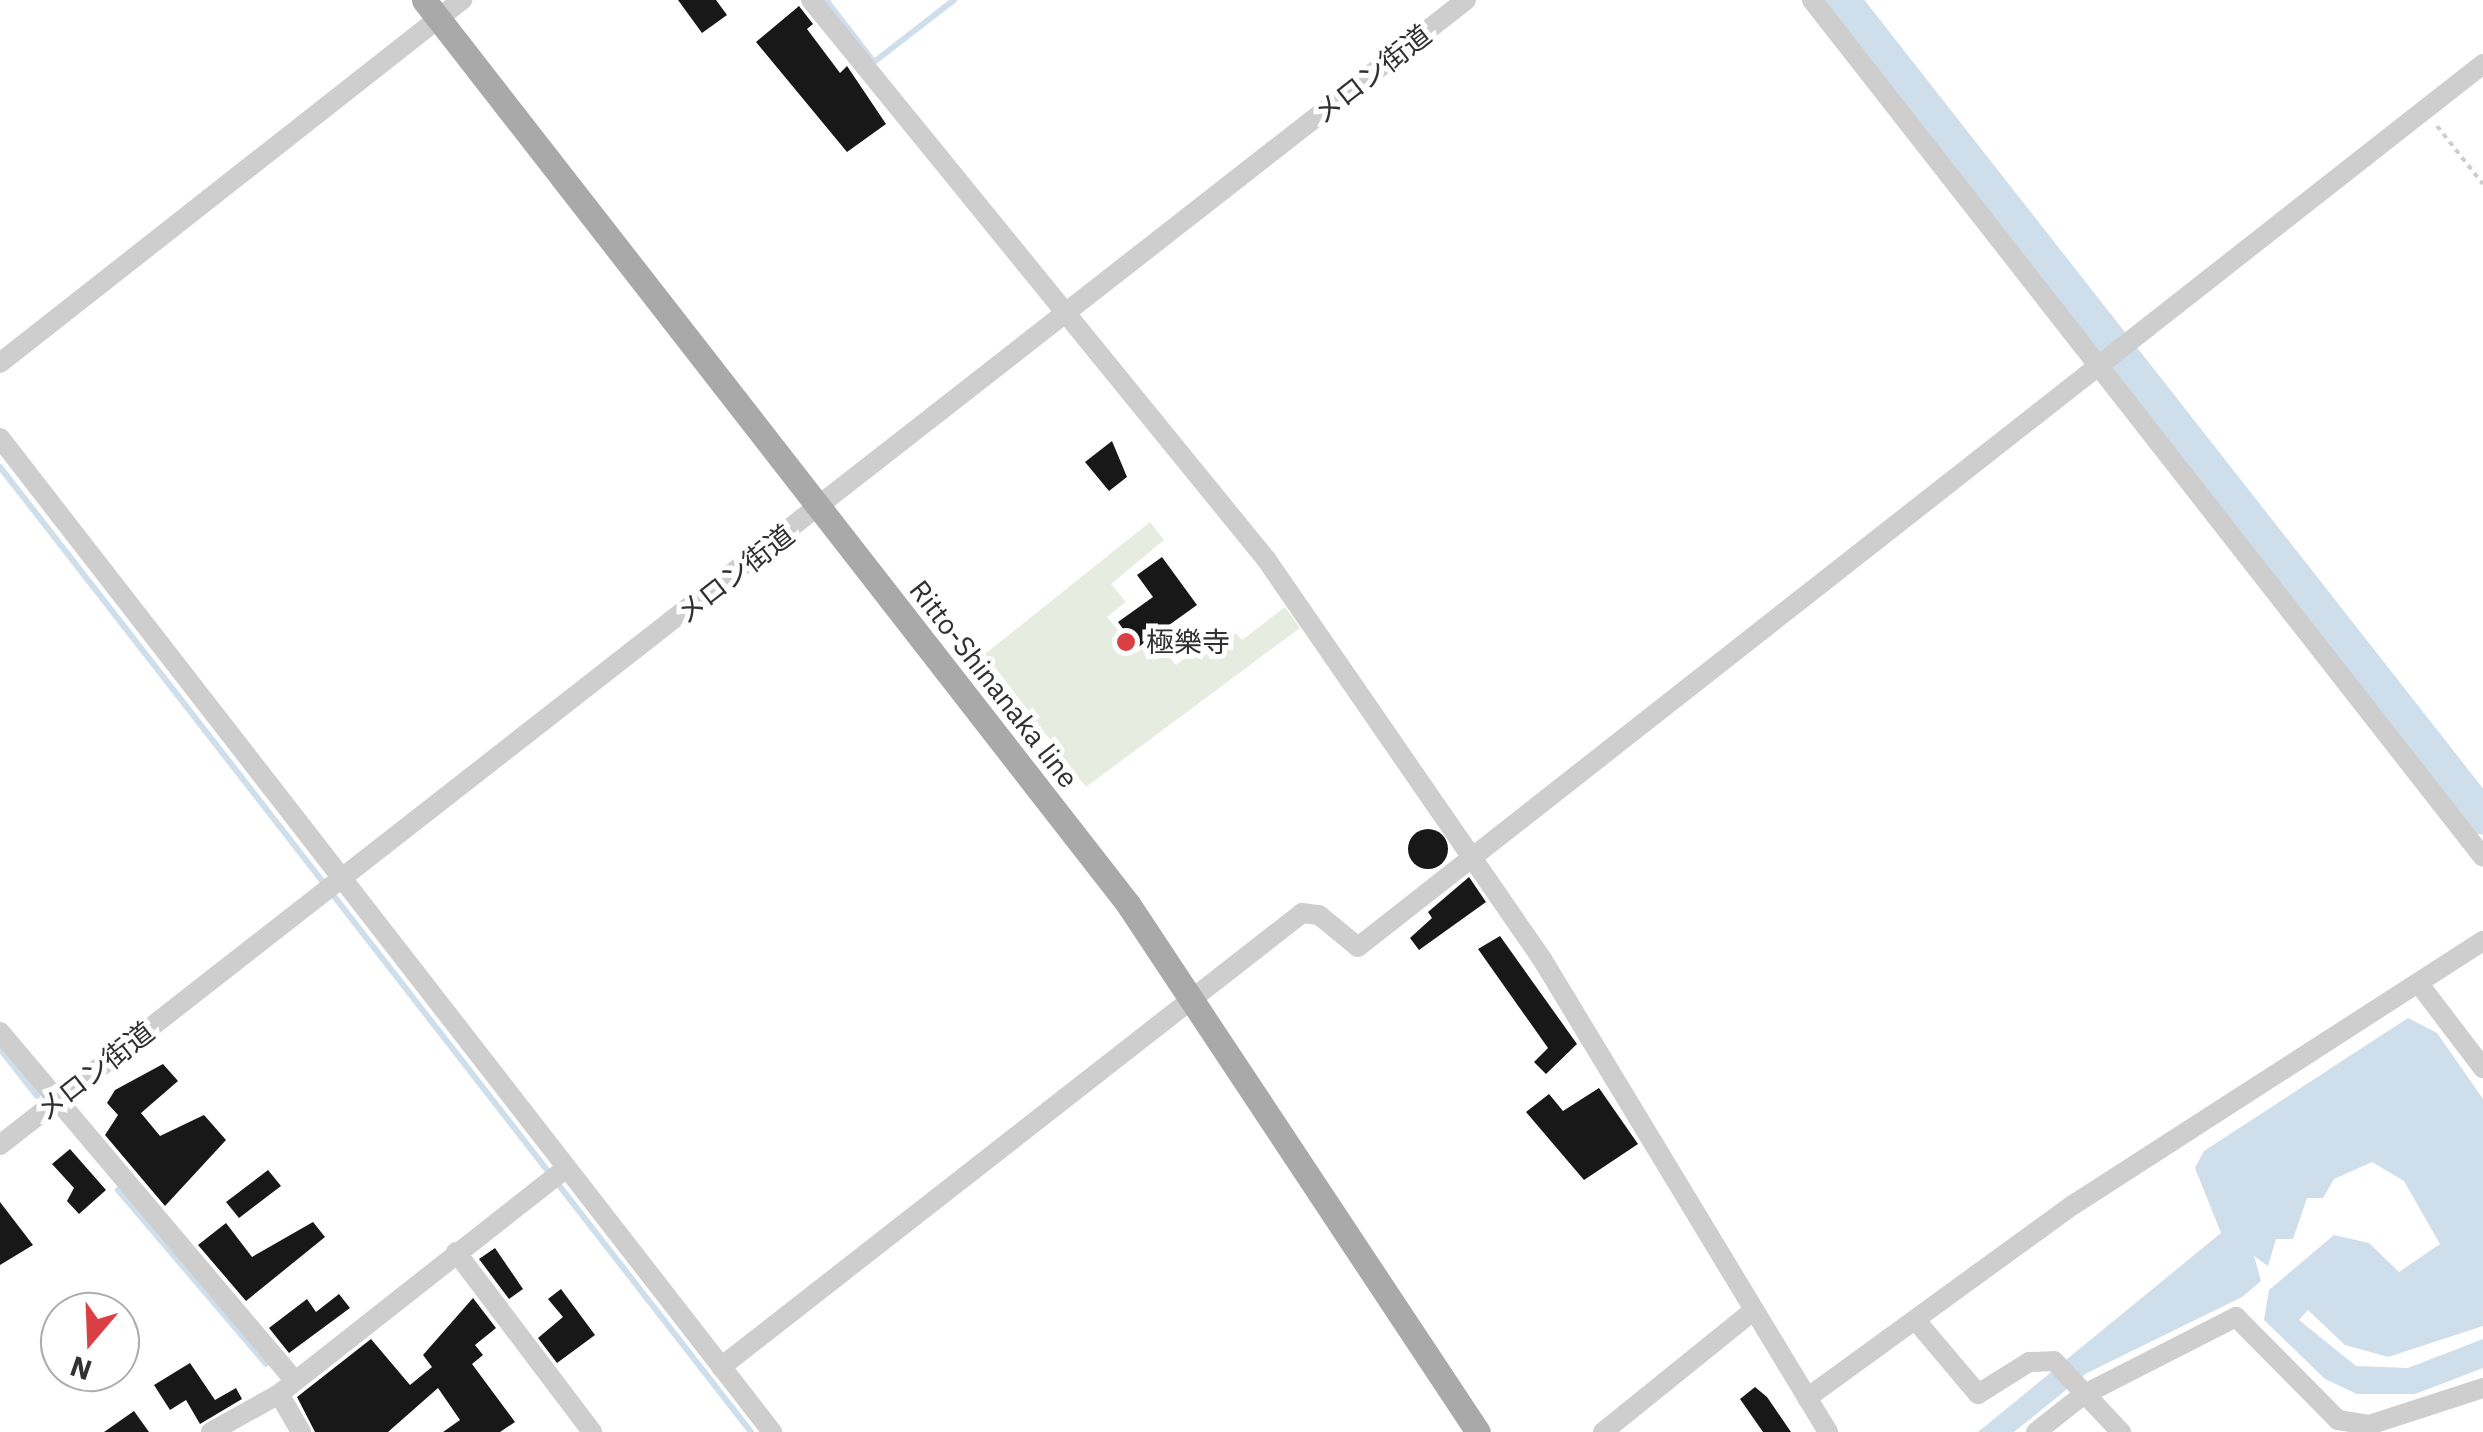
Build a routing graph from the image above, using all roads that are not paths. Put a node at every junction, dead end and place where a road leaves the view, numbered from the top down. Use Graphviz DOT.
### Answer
graph roads {
  1 [pos="462,0"];
  2 [pos="811,0"];
  3 [pos="1466,0"];
  4 [pos="1812,0"];
  5 [pos="432,10"];
  6 [pos="2483,64"];
  7 [pos="1066,314"];
  8 [pos="0,363"];
  9 [pos="2097,367"];
  10 [pos="0,438"];
  11 [pos="819,510"];
  12 [pos="1473,856"];
  13 [pos="2483,857"];
  14 [pos="331,886"];
  15 [pos="2483,941"];
  16 [pos="2419,984"];
  17 [pos="1194,998"];
  18 [pos="0,1032"];
  19 [pos="2483,1068"];
  20 [pos="55,1102"];
  21 [pos="0,1145"];
  22 [pos="555,1176"];
  23 [pos="456,1252"];
  24 [pos="1752,1312"];
  25 [pos="1918,1323"];
  26 [pos="721,1366"];
  27 [pos="287,1388"];
  28 [pos="2483,1388"];
  29 [pos="2083,1395"];
  30 [pos="1807,1398"];
  31 [pos="211,1432"];
  32 [pos="300,1432"];
  33 [pos="592,1432"];
  34 [pos="772,1432"];
  35 [pos="1478,1432"];
  36 [pos="1603,1432"];
  37 [pos="1828,1432"];
  38 [pos="2036,1432"];
  39 [pos="2121,1432"];
  1 -- 5 [label="street"];
  2 -- 7 [label="street"];
  3 -- 7 [label="street, メロン街道"];
  4 -- 9 [label="street"];
  5 -- 8 [label="street"];
  5 -- 11 [label="main road, Ritto-Shinanaka line"];
  6 -- 9 [label="street"];
  7 -- 11 [label="street, メロン街道"];
  7 -- 12 [label="street"];
  9 -- 12 [label="street"];
  9 -- 13 [label="street"];
  10 -- 14 [label="street"];
  11 -- 14 [label="street, メロン街道"];
  11 -- 17 [label="main road, Ritto-Shinanaka line"];
  12 -- 17 [label="street"];
  12 -- 24 [label="street"];
  14 -- 20 [label="street, メロン街道"];
  14 -- 22 [label="street"];
  15 -- 16 [label="street"];
  16 -- 19 [label="street"];
  16 -- 25 [label="street"];
  17 -- 26 [label="street"];
  17 -- 35 [label="main road, Ritto-Shinanaka line"];
  18 -- 20 [label="street"];
  20 -- 21 [label="street, メロン街道"];
  20 -- 27 [label="street"];
  22 -- 23 [label="street"];
  22 -- 26 [label="street"];
  23 -- 27 [label="street"];
  23 -- 33 [label="street"];
  24 -- 30 [label="street"];
  24 -- 36 [label="street"];
  25 -- 29 [label="street"];
  25 -- 30 [label="street"];
  26 -- 34 [label="street"];
  27 -- 31 [label="street"];
  27 -- 32 [label="street"];
  28 -- 29 [label="street"];
  29 -- 38 [label="street"];
  29 -- 39 [label="street"];
  30 -- 37 [label="street"];
}
